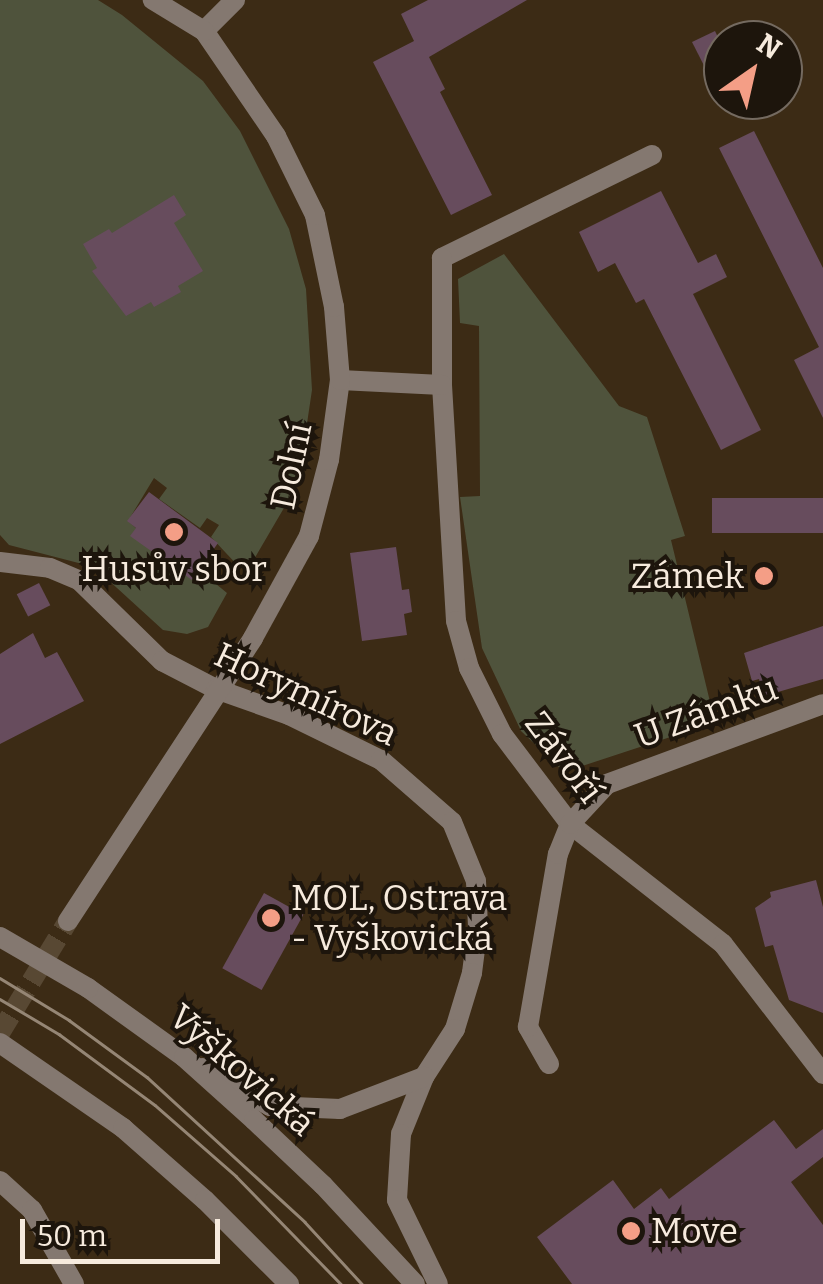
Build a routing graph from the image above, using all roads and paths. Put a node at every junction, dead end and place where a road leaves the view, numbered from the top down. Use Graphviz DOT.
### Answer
graph roads {
  1 [pos="153,0"];
  2 [pos="235,0"];
  3 [pos="204,31"];
  4 [pos="652,156"];
  5 [pos="340,380"];
  6 [pos="442,384"];
  7 [pos="0,562"];
  8 [pos="216,690"];
  9 [pos="823,704"];
  10 [pos="570,824"];
  11 [pos="68,921"];
  12 [pos="0,937"];
  13 [pos="0,1043"];
  14 [pos="184,1057"];
  15 [pos="549,1064"];
  16 [pos="823,1074"];
  17 [pos="424,1077"];
  18 [pos="0,1182"];
  19 [pos="74,1284"];
  20 [pos="288,1284"];
  21 [pos="415,1284"];
  22 [pos="438,1284"];
  1 -- 3 [label="street"];
  2 -- 3 [label="street"];
  3 -- 5 [label="street, Dolní"];
  4 -- 6 [label="street, Závoří"];
  5 -- 6 [label="street"];
  5 -- 8 [label="street, Dolní"];
  6 -- 10 [label="street, Závoří"];
  7 -- 8 [label="street, Horymírova"];
  8 -- 11 [label="street, Dolní"];
  8 -- 17 [label="street, Horymírova"];
  9 -- 10 [label="street, U Zámku"];
  10 -- 15 [label="street"];
  10 -- 16 [label="street, Závoří"];
  12 -- 14 [label="street, Výškovická, bridge"];
  13 -- 20 [label="street"];
  14 -- 17 [label="street"];
  14 -- 21 [label="street, Výškovická"];
  17 -- 22 [label="street, Horymírova"];
  18 -- 19 [label="street"];
}
